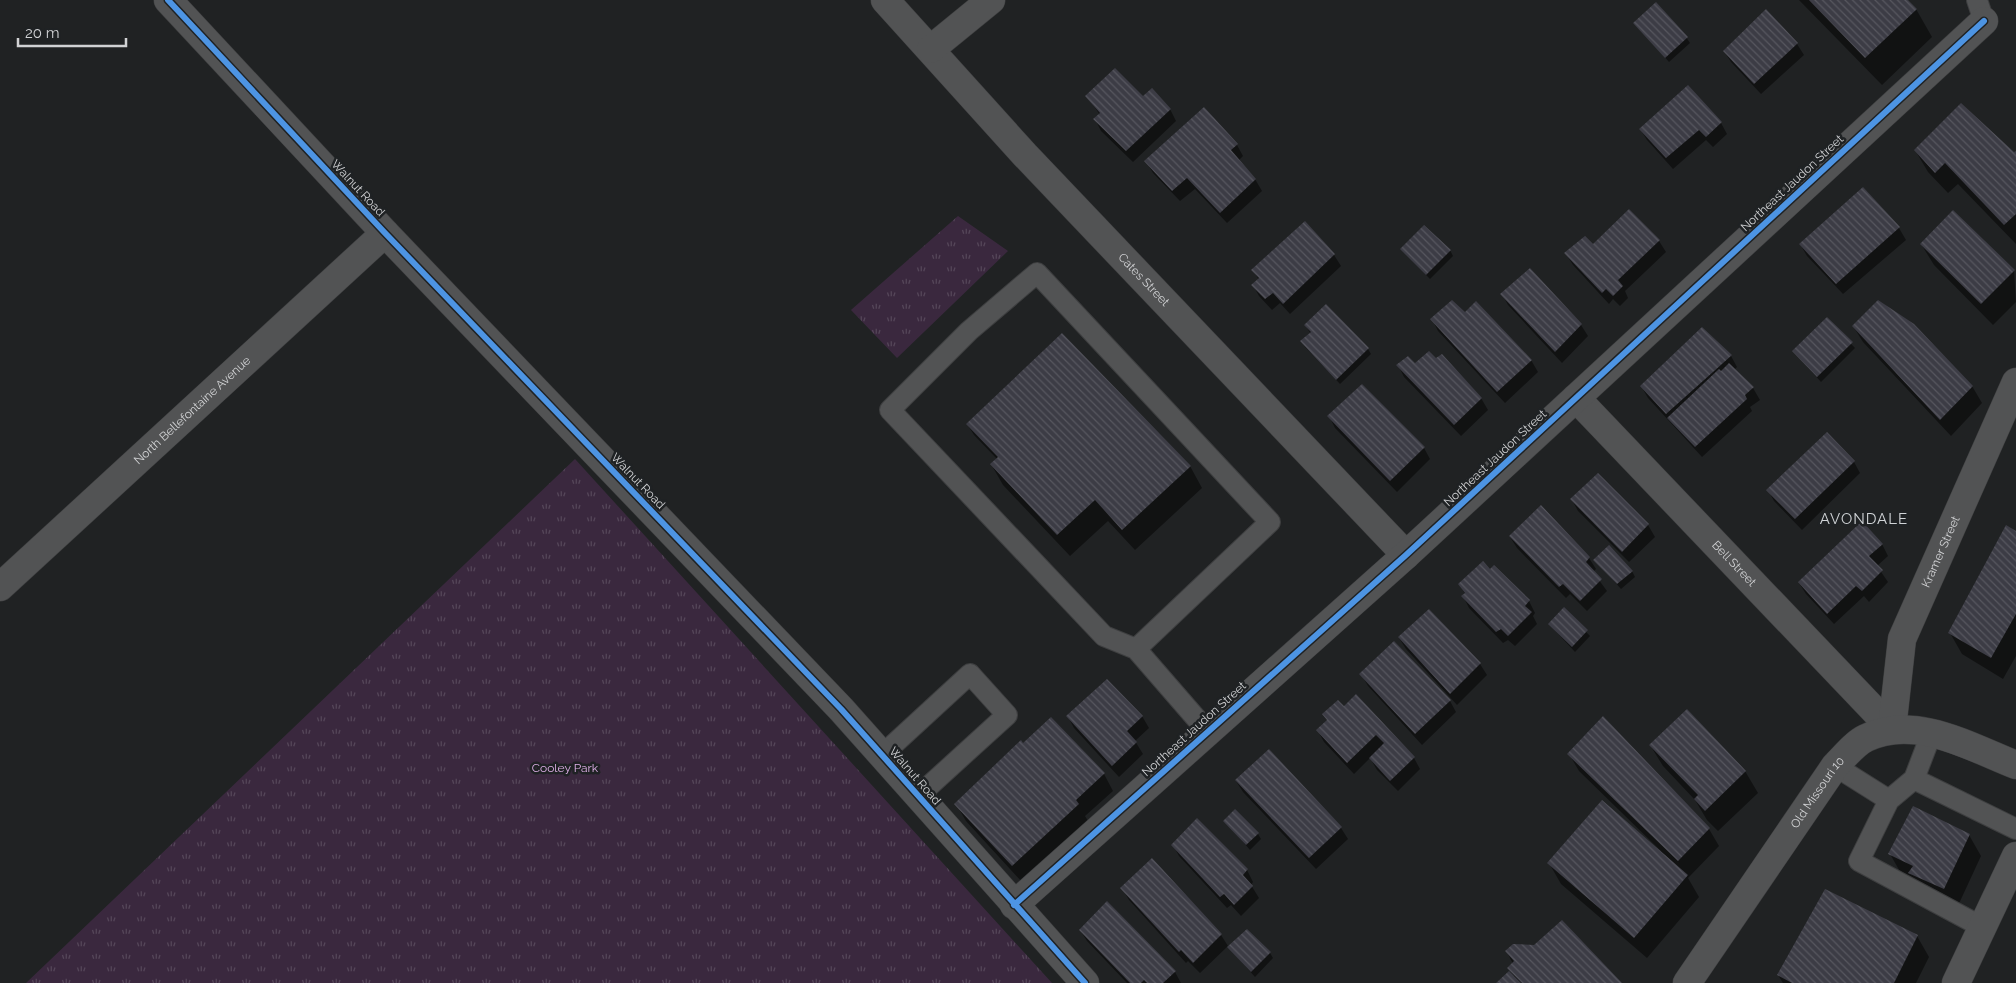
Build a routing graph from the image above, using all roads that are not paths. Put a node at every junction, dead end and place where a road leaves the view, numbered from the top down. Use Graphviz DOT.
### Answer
graph roads {
  1 [pos="168,0"];
  2 [pos="885,0"];
  3 [pos="991,0"];
  4 [pos="1981,10"];
  5 [pos="932,49"];
  6 [pos="386,233"];
  7 [pos="2016,382"];
  8 [pos="1576,398"];
  9 [pos="1406,555"];
  10 [pos="0,587"];
  11 [pos="1136,650"];
  12 [pos="1892,729"];
  13 [pos="1208,732"];
  14 [pos="1932,732"];
  15 [pos="882,755"];
  16 [pos="2016,765"];
  17 [pos="1835,766"];
  18 [pos="1914,779"];
  19 [pos="918,796"];
  20 [pos="1889,800"];
  21 [pos="2016,829"];
  22 [pos="2016,856"];
  23 [pos="1014,905"];
  24 [pos="1982,927"];
  25 [pos="1085,983"];
  26 [pos="1687,983"];
  27 [pos="1956,983"];
  1 -- 6 [label="street, Walnut Road"];
  2 -- 5 [label="street, Cates Street"];
  3 -- 5 [label="street"];
  4 -- 8 [label="street, Northeast Jaudon Street"];
  5 -- 9 [label="street, Cates Street"];
  6 -- 10 [label="street, North Bellefontaine Avenue"];
  6 -- 15 [label="street, Walnut Road"];
  7 -- 12 [label="street, Kramer Street"];
  8 -- 9 [label="street, Northeast Jaudon Street"];
  8 -- 12 [label="street, Bell Street"];
  9 -- 13 [label="street, Northeast Jaudon Street"];
  11 -- 11 [label="lane"];
  11 -- 13 [label="lane"];
  12 -- 14 [label="street, Old Missouri 10"];
  12 -- 17 [label="street, Old Missouri 10"];
  13 -- 23 [label="street, Northeast Jaudon Street"];
  14 -- 16 [label="street, Old Missouri 10"];
  14 -- 18 [label="lane"];
  15 -- 19 [label="street, Walnut Road"];
  15 -- 19 [label="lane"];
  17 -- 20 [label="lane"];
  17 -- 26 [label="street, Old Missouri 10"];
  18 -- 20 [label="lane"];
  18 -- 21 [label="lane"];
  19 -- 23 [label="street, Walnut Road"];
  20 -- 24 [label="lane"];
  22 -- 24 [label="street"];
  23 -- 25 [label="street, Walnut Road"];
  24 -- 27 [label="street"];
}
